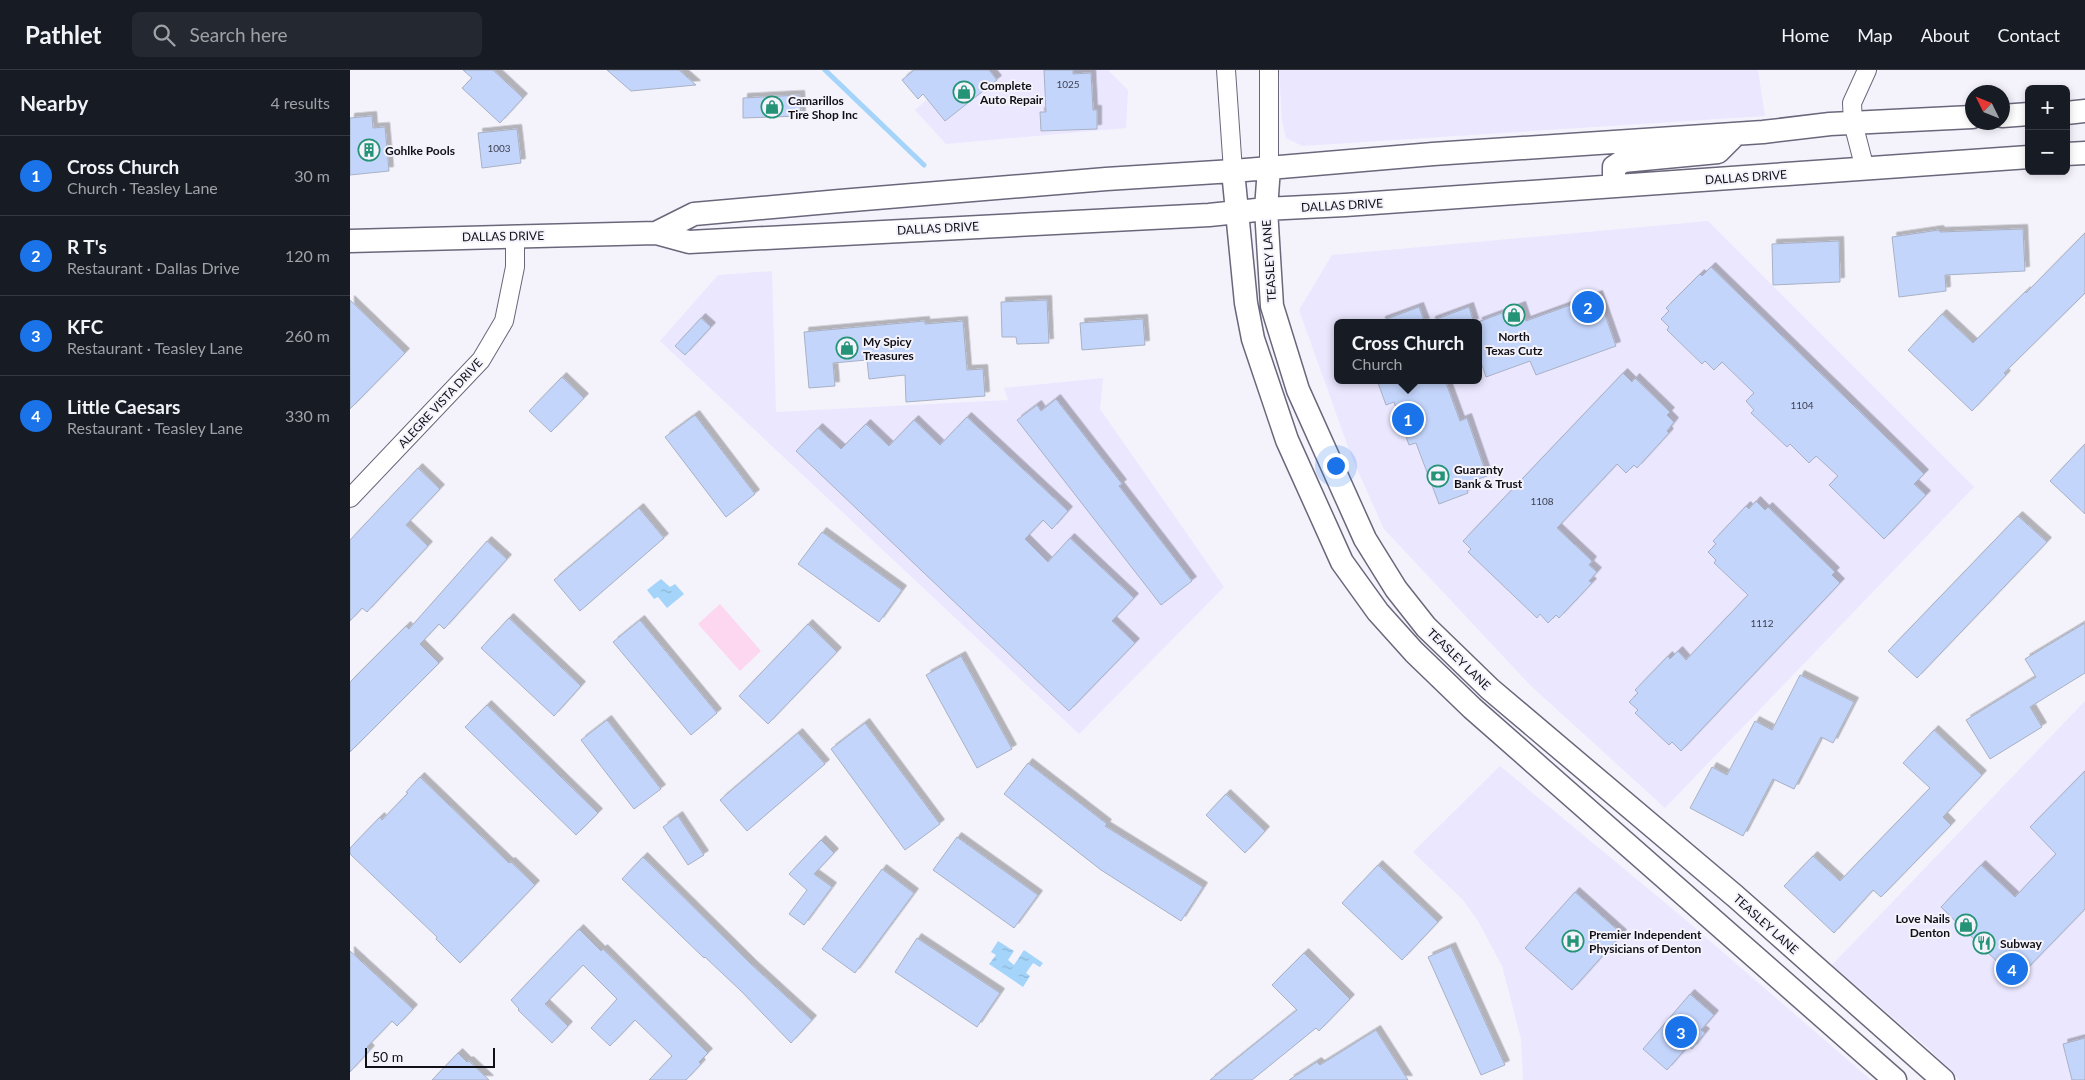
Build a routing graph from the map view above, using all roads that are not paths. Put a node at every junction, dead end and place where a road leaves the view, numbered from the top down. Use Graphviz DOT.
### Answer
graph roads {
  1 [pos="1226,70"];
  2 [pos="1269,70"];
  3 [pos="1867,70"];
  4 [pos="2085,111"];
  5 [pos="2070,113"];
  6 [pos="2025,114"];
  7 [pos="2010,115"];
  8 [pos="1965,117"];
  9 [pos="1853,123"];
  10 [pos="1736,134"];
  11 [pos="2085,153"];
  12 [pos="2070,154"];
  13 [pos="2025,157"];
  14 [pos="1269,168"];
  15 [pos="1866,169"];
  16 [pos="1233,171"];
  17 [pos="1614,186"];
  18 [pos="840,201"];
  19 [pos="1266,209"];
  20 [pos="1237,211"];
  21 [pos="656,233"];
  22 [pos="842,234"];
  23 [pos="515,236"];
  24 [pos="350,241"];
  25 [pos="350,498"];
  26 [pos="1843,993"];
  27 [pos="1824,1016"];
  28 [pos="1895,1080"];
  29 [pos="1943,1080"];
  1 -- 16 [label="street, TEASLEY LANE"];
  2 -- 14 [label="street, TEASLEY LANE"];
  3 -- 9 [label="street"];
  4 -- 5 [label="main road"];
  6 -- 7 [label="main road"];
  8 -- 9 [label="main road, DALLAS DRIVE"];
  9 -- 10 [label="main road, DALLAS DRIVE"];
  9 -- 15 [label="street"];
  10 -- 14 [label="main road, DALLAS DRIVE"];
  10 -- 17 [label="main road"];
  11 -- 12 [label="main road"];
  13 -- 15 [label="main road, DALLAS DRIVE"];
  14 -- 16 [label="main road, DALLAS DRIVE"];
  14 -- 19 [label="main road, TEASLEY LANE"];
  15 -- 17 [label="main road, DALLAS DRIVE"];
  16 -- 18 [label="main road, DALLAS DRIVE"];
  16 -- 20 [label="main road, TEASLEY LANE"];
  17 -- 19 [label="main road, DALLAS DRIVE"];
  18 -- 21 [label="main road, DALLAS DRIVE"];
  18 -- 22 [label="main road"];
  19 -- 20 [label="main road, DALLAS DRIVE"];
  19 -- 26 [label="main road, TEASLEY LANE"];
  20 -- 22 [label="main road, DALLAS DRIVE"];
  20 -- 27 [label="main road, TEASLEY LANE"];
  21 -- 22 [label="main road, DALLAS DRIVE"];
  21 -- 23 [label="main road, DALLAS DRIVE"];
  23 -- 24 [label="main road, DALLAS DRIVE"];
  23 -- 25 [label="street, ALEGRE VISTA DRIVE"];
  26 -- 27 [label="main road"];
  26 -- 29 [label="main road, TEASLEY LANE"];
  27 -- 28 [label="main road, TEASLEY LANE"];
}
